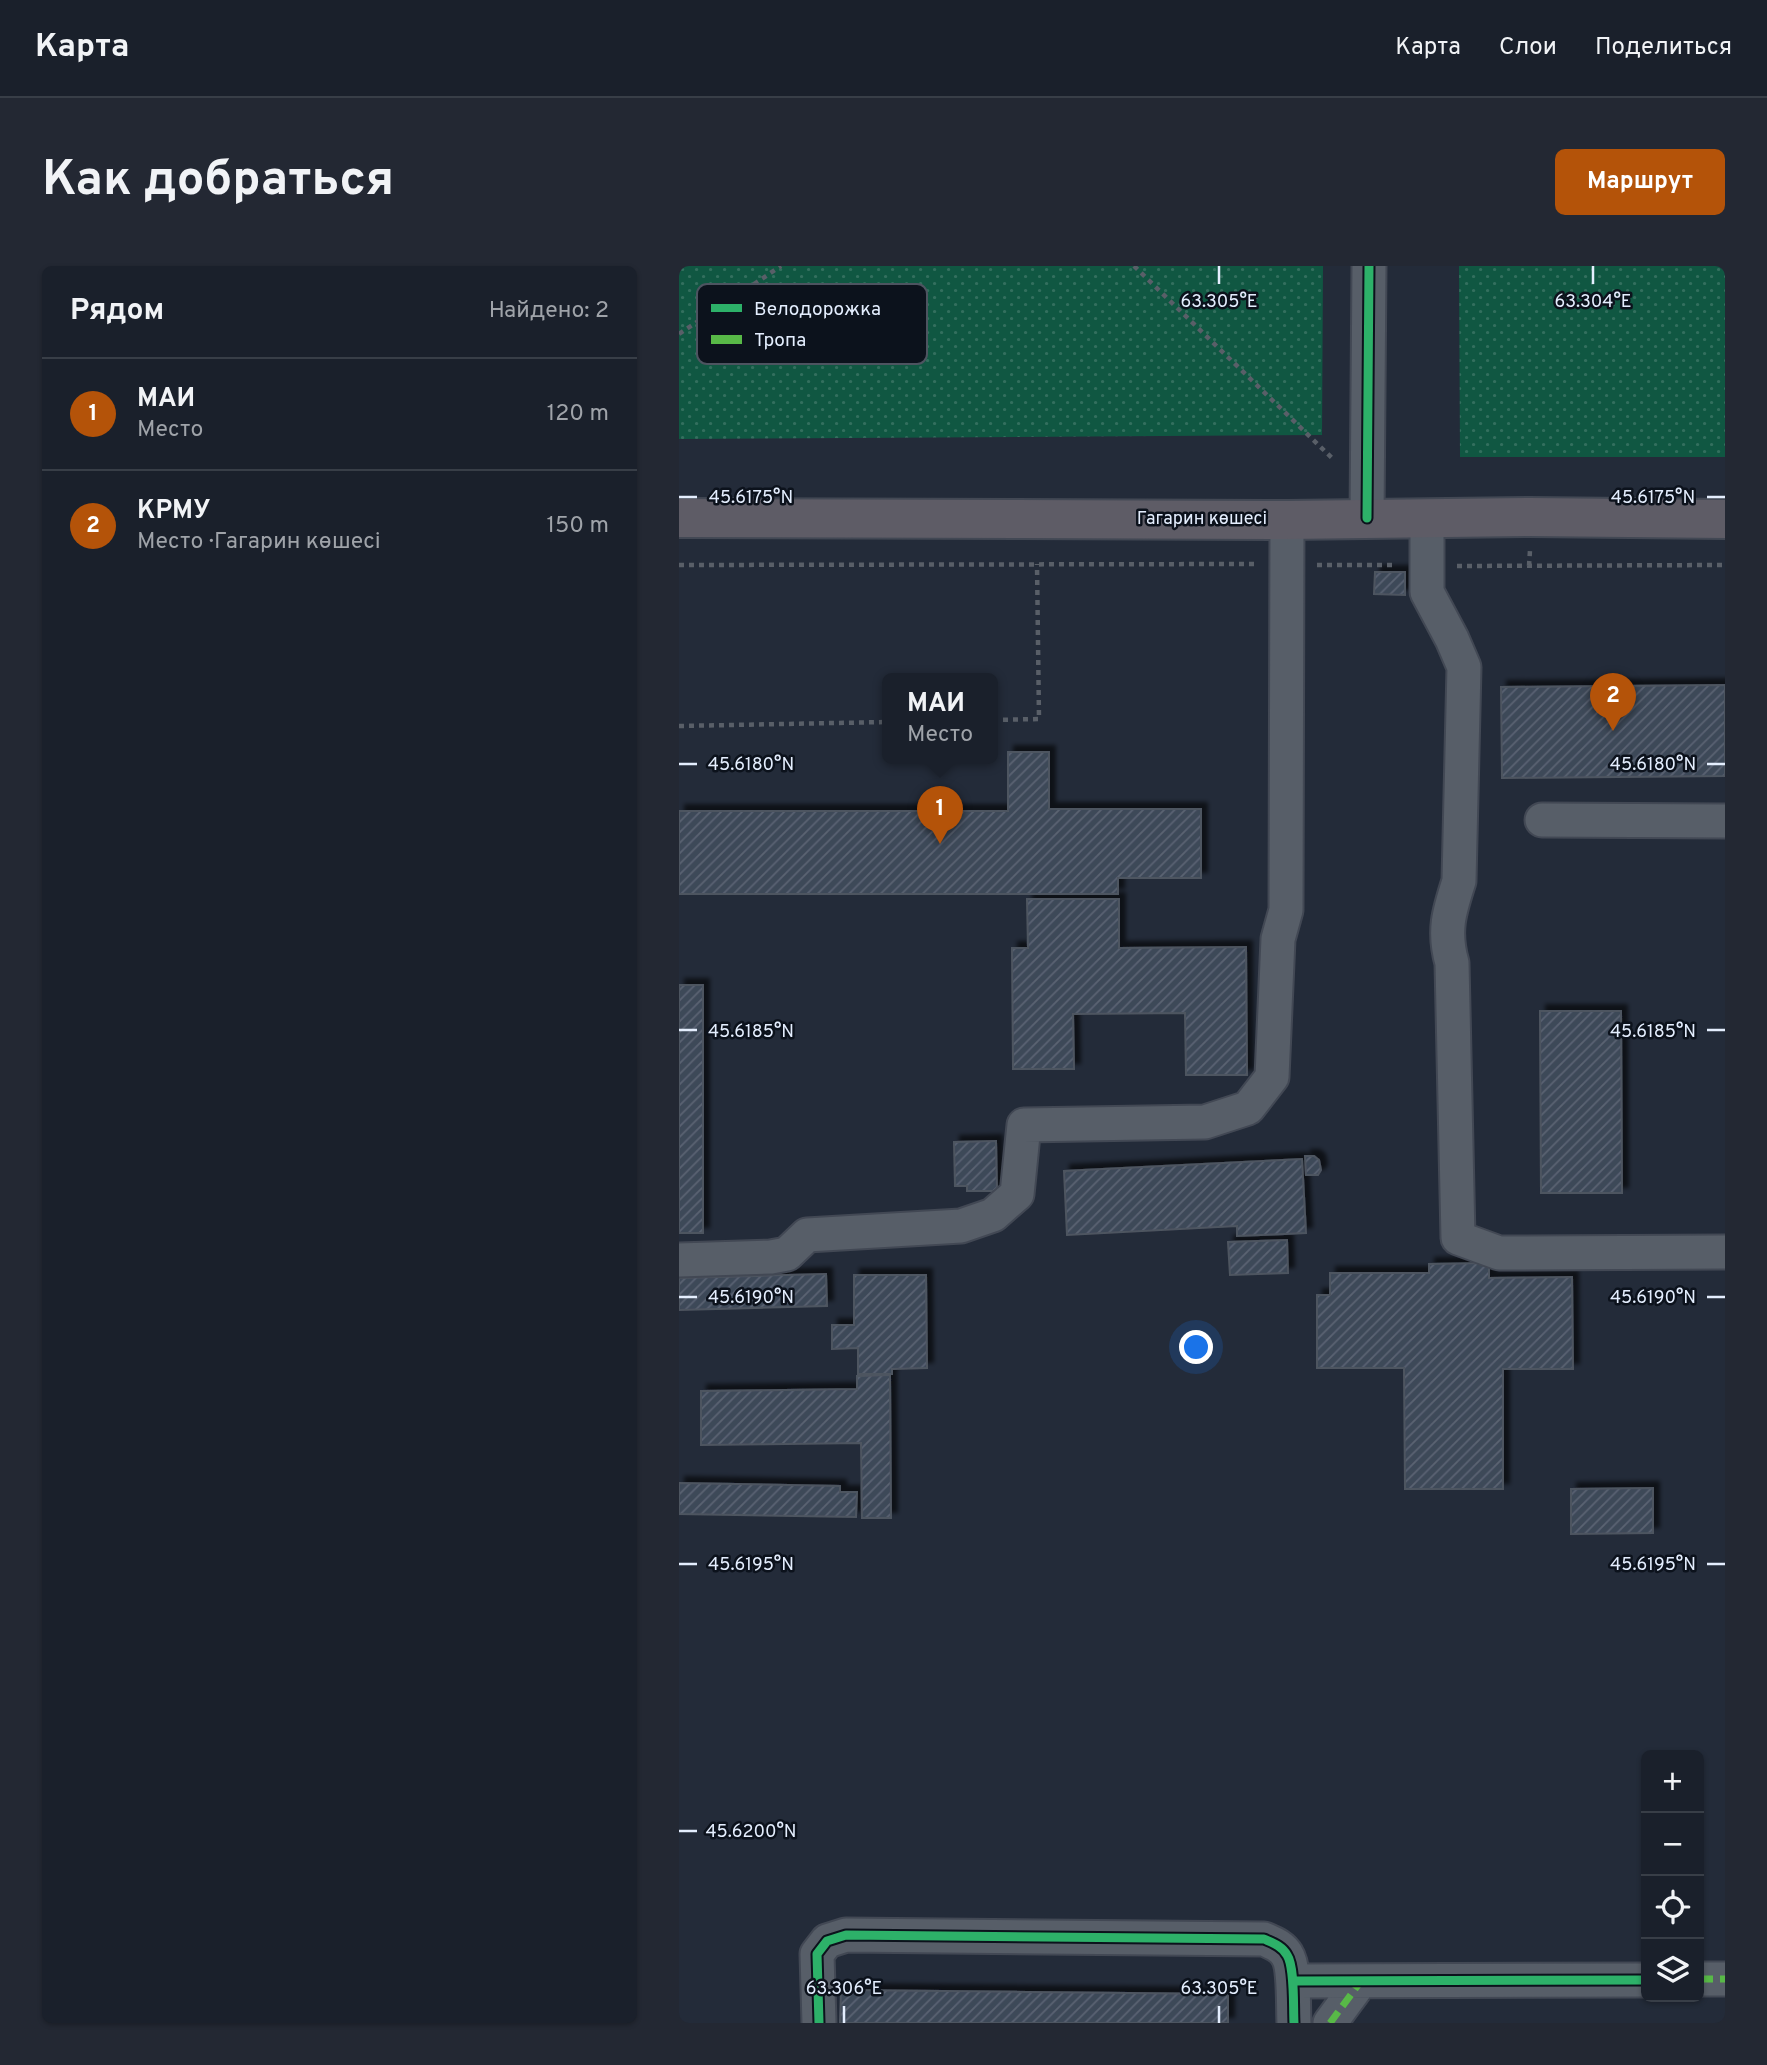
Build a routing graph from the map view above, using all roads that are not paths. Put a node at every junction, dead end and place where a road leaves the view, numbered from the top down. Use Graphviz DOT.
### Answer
graph roads {
  1 [pos="1369,266"];
  2 [pos="679,518"];
  3 [pos="1367,518"];
  4 [pos="1427,518"];
  5 [pos="1725,519"];
  6 [pos="1287,520"];
  7 [pos="1542,820"];
  8 [pos="1725,821"];
  9 [pos="1725,1252"];
  10 [pos="679,1260"];
  11 [pos="1704,1979"];
  12 [pos="1725,1979"];
  13 [pos="1641,1980"];
  14 [pos="1293,1981"];
  15 [pos="1361,1981"];
  16 [pos="818,2023"];
  17 [pos="1294,2023"];
  18 [pos="1330,2023"];
  1 -- 3 [label="street"];
  2 -- 6 [label="main road, Гагарин көшесі"];
  3 -- 4 [label="main road, Гагарин көшесі"];
  3 -- 6 [label="main road, Гагарин көшесі"];
  4 -- 5 [label="main road, Гагарин көшесі"];
  4 -- 9 [label="street"];
  6 -- 10 [label="street"];
  7 -- 8 [label="street"];
  11 -- 12 [label="street"];
  13 -- 15 [label="street"];
  14 -- 15 [label="street"];
  14 -- 16 [label="street"];
  14 -- 17 [label="street"];
  15 -- 18 [label="street"];
}
